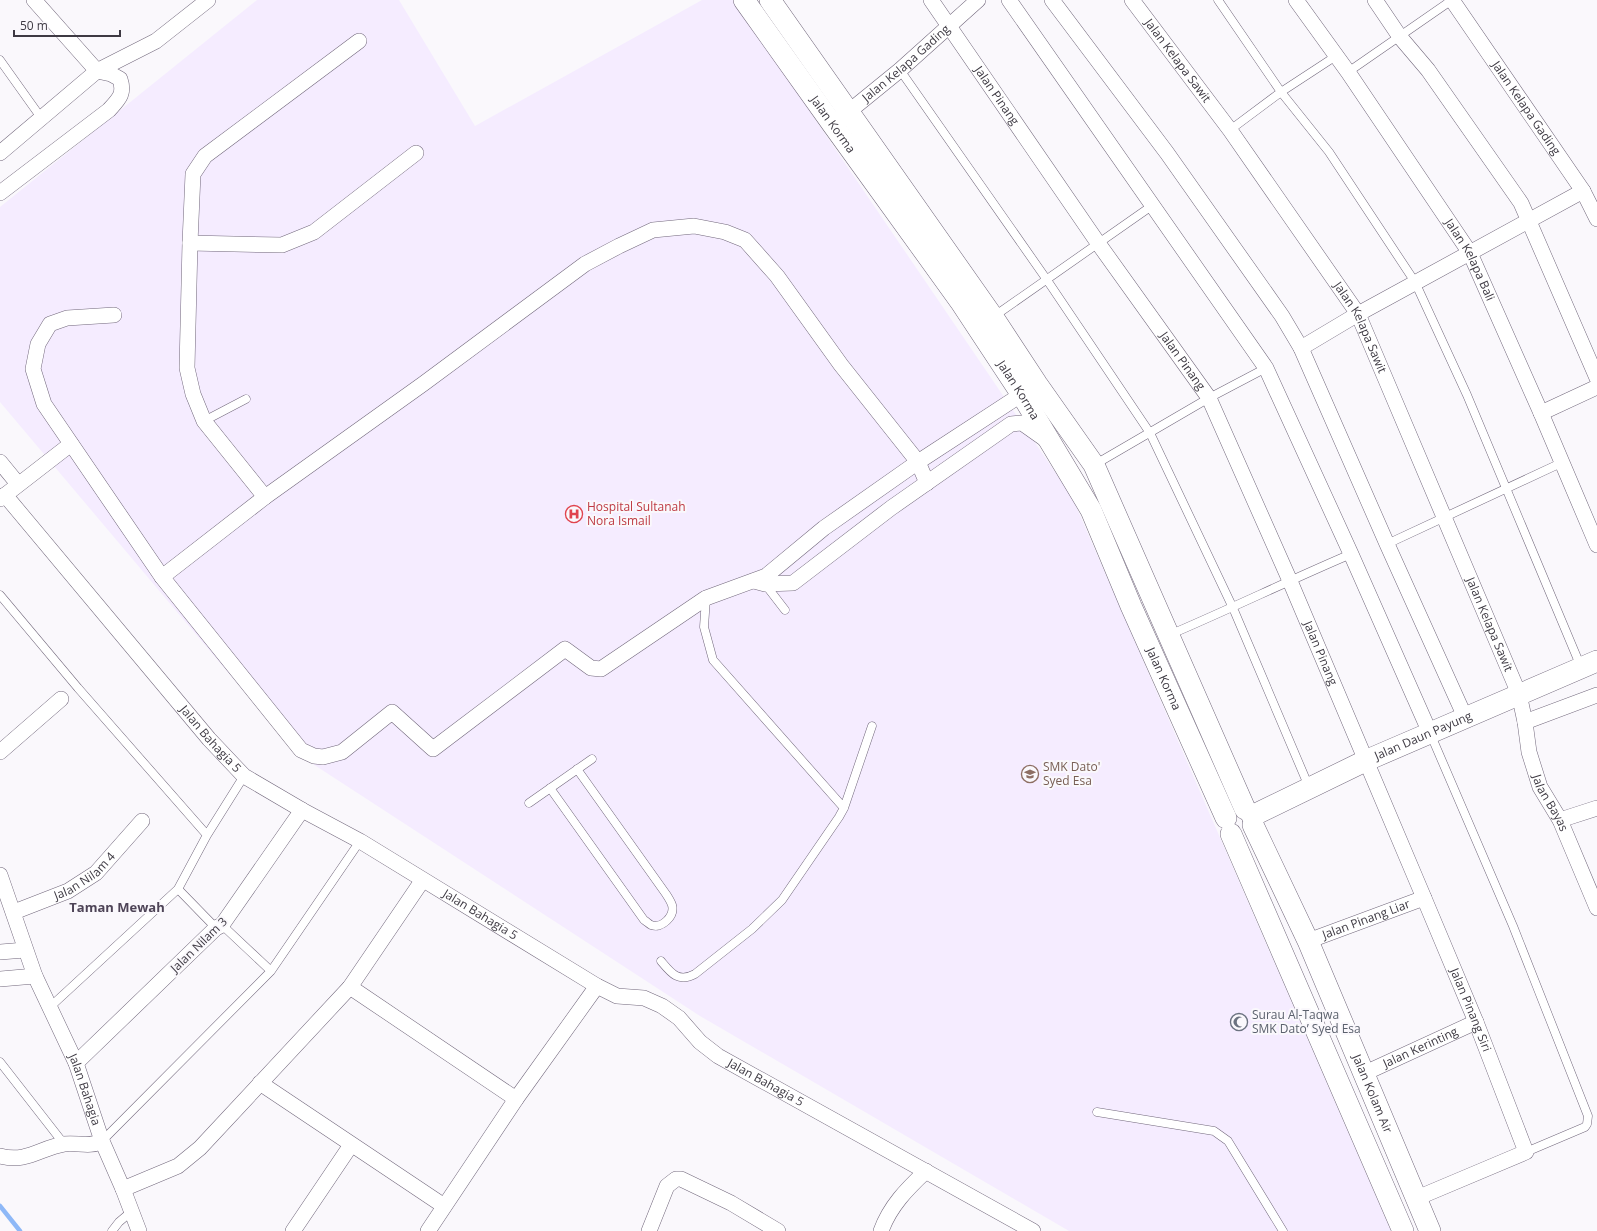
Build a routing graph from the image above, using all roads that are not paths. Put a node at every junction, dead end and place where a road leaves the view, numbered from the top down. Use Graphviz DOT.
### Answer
graph roads {
  1 [pos="34,0"];
  2 [pos="208,0"];
  3 [pos="744,0"];
  4 [pos="770,0"];
  5 [pos="931,0"];
  6 [pos="978,0"];
  7 [pos="1008,0"];
  8 [pos="1052,0"];
  9 [pos="1132,0"];
  10 [pos="1218,0"];
  11 [pos="1296,0"];
  12 [pos="1375,0"];
  13 [pos="1452,0"];
  14 [pos="949,26"];
  15 [pos="1400,37"];
  16 [pos="359,40"];
  17 [pos="1336,56"];
  18 [pos="0,60"];
  19 [pos="900,70"];
  20 [pos="97,71"];
  21 [pos="1348,72"];
  22 [pos="1281,92"];
  23 [pos="42,119"];
  24 [pos="840,119"];
  25 [pos="1230,130"];
  26 [pos="0,153"];
  27 [pos="416,153"];
  28 [pos="1583,191"];
  29 [pos="0,193"];
  30 [pos="1153,205"];
  31 [pos="1597,219"];
  32 [pos="1529,220"];
  33 [pos="190,243"];
  34 [pos="1098,243"];
  35 [pos="1470,253"];
  36 [pos="1047,280"];
  37 [pos="1415,282"];
  38 [pos="1358,314"];
  39 [pos="114,315"];
  40 [pos="993,317"];
  41 [pos="1301,348"];
  42 [pos="1266,368"];
  43 [pos="1597,378"];
  44 [pos="1597,387"];
  45 [pos="1030,390"];
  46 [pos="1209,398"];
  47 [pos="246,399"];
  48 [pos="1541,413"];
  49 [pos="204,420"];
  50 [pos="1150,433"];
  51 [pos="1050,443"];
  52 [pos="71,444"];
  53 [pos="0,462"];
  54 [pos="918,462"];
  55 [pos="1561,463"];
  56 [pos="1094,465"];
  57 [pos="927,483"];
  58 [pos="18,484"];
  59 [pos="888,484"];
  60 [pos="1507,489"];
  61 [pos="3,497"];
  62 [pos="266,497"];
  63 [pos="899,503"];
  64 [pos="1443,517"];
  65 [pos="1387,544"];
  66 [pos="1597,545"];
  67 [pos="1351,554"];
  68 [pos="162,577"];
  69 [pos="761,580"];
  70 [pos="1290,581"];
  71 [pos="0,595"];
  72 [pos="706,598"];
  73 [pos="1233,608"];
  74 [pos="785,610"];
  75 [pos="1168,635"];
  76 [pos="1589,664"];
  77 [pos="1519,694"];
  78 [pos="1597,695"];
  79 [pos="61,699"];
  80 [pos="1465,717"];
  81 [pos="1525,722"];
  82 [pos="872,726"];
  83 [pos="1430,733"];
  84 [pos="0,752"];
  85 [pos="592,759"];
  86 [pos="1365,761"];
  87 [pos="577,769"];
  88 [pos="244,776"];
  89 [pos="1309,787"];
  90 [pos="550,788"];
  91 [pos="529,803"];
  92 [pos="844,808"];
  93 [pos="1597,808"];
  94 [pos="302,810"];
  95 [pos="1250,817"];
  96 [pos="1560,820"];
  97 [pos="142,821"];
  98 [pos="1228,826"];
  99 [pos="207,835"];
  100 [pos="360,841"];
  101 [pos="422,881"];
  102 [pos="2,884"];
  103 [pos="178,889"];
  104 [pos="1424,898"];
  105 [pos="1597,908"];
  106 [pos="14,912"];
  107 [pos="219,927"];
  108 [pos="1308,941"];
  109 [pos="25,950"];
  110 [pos="0,952"];
  111 [pos="660,961"];
  112 [pos="271,971"];
  113 [pos="35,976"];
  114 [pos="0,979"];
  115 [pos="597,986"];
  116 [pos="350,987"];
  117 [pos="50,1007"];
  118 [pos="1476,1022"];
  119 [pos="0,1062"];
  120 [pos="76,1063"];
  121 [pos="1365,1073"];
  122 [pos="260,1083"];
  123 [pos="516,1098"];
  124 [pos="1097,1112"];
  125 [pos="102,1141"];
  126 [pos="64,1144"];
  127 [pos="351,1145"];
  128 [pos="1526,1152"];
  129 [pos="0,1156"];
  130 [pos="926,1171"];
  131 [pos="123,1189"];
  132 [pos="1417,1198"];
  133 [pos="444,1206"];
  134 [pos="132,1211"];
  135 [pos="112,1231"];
  136 [pos="139,1231"];
  137 [pos="293,1231"];
  138 [pos="428,1231"];
  139 [pos="649,1231"];
  140 [pos="778,1231"];
  141 [pos="881,1231"];
  142 [pos="1033,1231"];
  143 [pos="1283,1231"];
  144 [pos="1403,1231"];
  145 [pos="1430,1231"];
  1 -- 20 [label="street"];
  2 -- 20 [label="street"];
  3 -- 24 [label="street, Jalan Korma"];
  4 -- 24 [label="street, Jalan Korma"];
  5 -- 14 [label="street, Jalan Pinang"];
  6 -- 14 [label="street, Jalan Kelapa Gading"];
  7 -- 30 [label="street"];
  8 -- 41 [label="street"];
  9 -- 25 [label="street, Jalan Kelapa Sawit"];
  10 -- 22 [label="lane"];
  11 -- 17 [label="street, Jalan Kelapa Bali"];
  12 -- 15 [label="street"];
  13 -- 15 [label="lane"];
  13 -- 28 [label="street, Jalan Kelapa Gading"];
  14 -- 19 [label="street, Jalan Kelapa Gading"];
  14 -- 34 [label="street, Jalan Pinang"];
  15 -- 21 [label="lane"];
  15 -- 32 [label="street"];
  16 -- 33 [label="street"];
  17 -- 21 [label="street, Jalan Kelapa Bali"];
  17 -- 22 [label="lane"];
  18 -- 23 [label="lane"];
  19 -- 24 [label="street, Jalan Kelapa Gading"];
  19 -- 36 [label="lane"];
  20 -- 23 [label="street"];
  20 -- 29 [label="street"];
  21 -- 35 [label="street, Jalan Kelapa Bali"];
  22 -- 25 [label="lane"];
  22 -- 37 [label="lane"];
  23 -- 26 [label="street"];
  24 -- 40 [label="street, Jalan Korma"];
  24 -- 45 [label="street, Jalan Korma"];
  25 -- 38 [label="street, Jalan Kelapa Sawit"];
  27 -- 33 [label="street"];
  28 -- 31 [label="street, Jalan Kelapa Gading"];
  28 -- 32 [label="street"];
  30 -- 34 [label="lane"];
  30 -- 42 [label="street"];
  32 -- 35 [label="street"];
  32 -- 43 [label="street"];
  33 -- 49 [label="street"];
  34 -- 36 [label="lane"];
  34 -- 46 [label="street, Jalan Pinang"];
  35 -- 37 [label="street"];
  35 -- 48 [label="street, Jalan Kelapa Bali"];
  36 -- 40 [label="lane"];
  36 -- 50 [label="lane"];
  37 -- 38 [label="street"];
  37 -- 60 [label="lane"];
  38 -- 41 [label="street"];
  38 -- 64 [label="street, Jalan Kelapa Sawit"];
  39 -- 52 [label="street"];
  40 -- 45 [label="street, Jalan Korma"];
  41 -- 65 [label="street"];
  42 -- 46 [label="lane"];
  42 -- 67 [label="street"];
  44 -- 48 [label="street"];
  45 -- 51 [label="street, Jalan Korma"];
  45 -- 54 [label="street"];
  45 -- 56 [label="street, Jalan Korma"];
  46 -- 50 [label="lane"];
  46 -- 70 [label="street, Jalan Pinang"];
  47 -- 49 [label="lane"];
  48 -- 55 [label="street, Jalan Kelapa Bali"];
  49 -- 62 [label="street"];
  50 -- 56 [label="lane"];
  50 -- 73 [label="lane"];
  51 -- 57 [label="street"];
  51 -- 98 [label="street, Jalan Korma"];
  52 -- 58 [label="street"];
  52 -- 68 [label="street"];
  53 -- 58 [label="street"];
  54 -- 57 [label="street"];
  54 -- 59 [label="street"];
  54 -- 62 [label="street"];
  55 -- 60 [label="lane"];
  55 -- 66 [label="street, Jalan Kelapa Bali"];
  56 -- 75 [label="street, Jalan Korma"];
  57 -- 63 [label="street"];
  58 -- 61 [label="street"];
  59 -- 63 [label="street"];
  59 -- 69 [label="street"];
  60 -- 64 [label="lane"];
  60 -- 76 [label="lane"];
  61 -- 88 [label="street, Jalan Bahagia 5"];
  62 -- 68 [label="street"];
  63 -- 69 [label="street"];
  64 -- 65 [label="lane"];
  64 -- 77 [label="street, Jalan Kelapa Sawit"];
  65 -- 80 [label="street"];
  67 -- 70 [label="lane"];
  67 -- 83 [label="street"];
  68 -- 72 [label="street"];
  69 -- 72 [label="street"];
  69 -- 74 [label="lane"];
  70 -- 73 [label="lane"];
  70 -- 86 [label="street, Jalan Pinang"];
  71 -- 99 [label="lane"];
  72 -- 92 [label="lane"];
  73 -- 75 [label="lane"];
  73 -- 89 [label="lane"];
  75 -- 95 [label="street, Jalan Korma"];
  76 -- 77 [label="street, Jalan Daun Payung"];
  77 -- 80 [label="street, Jalan Daun Payung"];
  77 -- 81 [label="street, Jalan Bayas"];
  78 -- 81 [label="street"];
  79 -- 84 [label="street"];
  80 -- 83 [label="street, Jalan Daun Payung"];
  81 -- 96 [label="street, Jalan Bayas"];
  82 -- 92 [label="lane"];
  83 -- 86 [label="street, Jalan Daun Payung"];
  83 -- 128 [label="lane"];
  85 -- 87 [label="lane"];
  86 -- 89 [label="street, Jalan Daun Payung"];
  86 -- 104 [label="street, Jalan Pinang Siri"];
  87 -- 90 [label="lane"];
  87 -- 90 [label="lane"];
  88 -- 94 [label="street, Jalan Bahagia 5"];
  88 -- 99 [label="lane"];
  89 -- 95 [label="street, Jalan Daun Payung"];
  90 -- 91 [label="lane"];
  92 -- 111 [label="lane"];
  93 -- 96 [label="street"];
  94 -- 100 [label="street, Jalan Bahagia 5"];
  94 -- 107 [label="street, Jalan Nilam 3"];
  95 -- 98 [label="street, Jalan Daun Payung"];
  95 -- 108 [label="street, Jalan Kolam Air"];
  96 -- 105 [label="street, Jalan Bayas"];
  97 -- 106 [label="street, Jalan Nilam 4"];
  98 -- 144 [label="street"];
  99 -- 103 [label="lane"];
  100 -- 101 [label="street, Jalan Bahagia 5"];
  100 -- 112 [label="lane"];
  101 -- 115 [label="street, Jalan Bahagia 5"];
  101 -- 116 [label="street"];
  102 -- 106 [label="street, Jalan Bahagia"];
  103 -- 107 [label="lane"];
  103 -- 117 [label="lane"];
  104 -- 108 [label="street, Jalan Pinang Liar"];
  104 -- 118 [label="street, Jalan Pinang Siri"];
  106 -- 109 [label="street, Jalan Bahagia"];
  107 -- 112 [label="lane"];
  107 -- 120 [label="street, Jalan Nilam 3"];
  108 -- 121 [label="street, Jalan Kolam Air"];
  109 -- 110 [label="street"];
  109 -- 113 [label="street, Jalan Bahagia"];
  112 -- 125 [label="lane"];
  113 -- 114 [label="street"];
  113 -- 117 [label="street, Jalan Bahagia"];
  115 -- 123 [label="street"];
  115 -- 130 [label="street, Jalan Bahagia 5"];
  116 -- 122 [label="street"];
  116 -- 123 [label="street"];
  117 -- 120 [label="street, Jalan Bahagia"];
  118 -- 121 [label="street, Jalan Kerinting"];
  118 -- 128 [label="street, Jalan Pinang Siri"];
  119 -- 126 [label="lane"];
  120 -- 125 [label="street, Jalan Bahagia"];
  121 -- 132 [label="street, Jalan Kolam Air"];
  122 -- 127 [label="street"];
  122 -- 131 [label="street"];
  123 -- 133 [label="street"];
  124 -- 143 [label="lane"];
  125 -- 126 [label="street"];
  125 -- 131 [label="street, Jalan Bahagia"];
  126 -- 129 [label="street"];
  127 -- 133 [label="street"];
  127 -- 137 [label="street"];
  128 -- 132 [label="street"];
  130 -- 141 [label="street"];
  130 -- 142 [label="street, Jalan Bahagia 5"];
  131 -- 134 [label="street, Jalan Bahagia"];
  132 -- 145 [label="street, Jalan Kolam Air"];
  133 -- 138 [label="street"];
  134 -- 135 [label="lane"];
  134 -- 136 [label="street, Jalan Bahagia"];
  139 -- 140 [label="street"];
}
